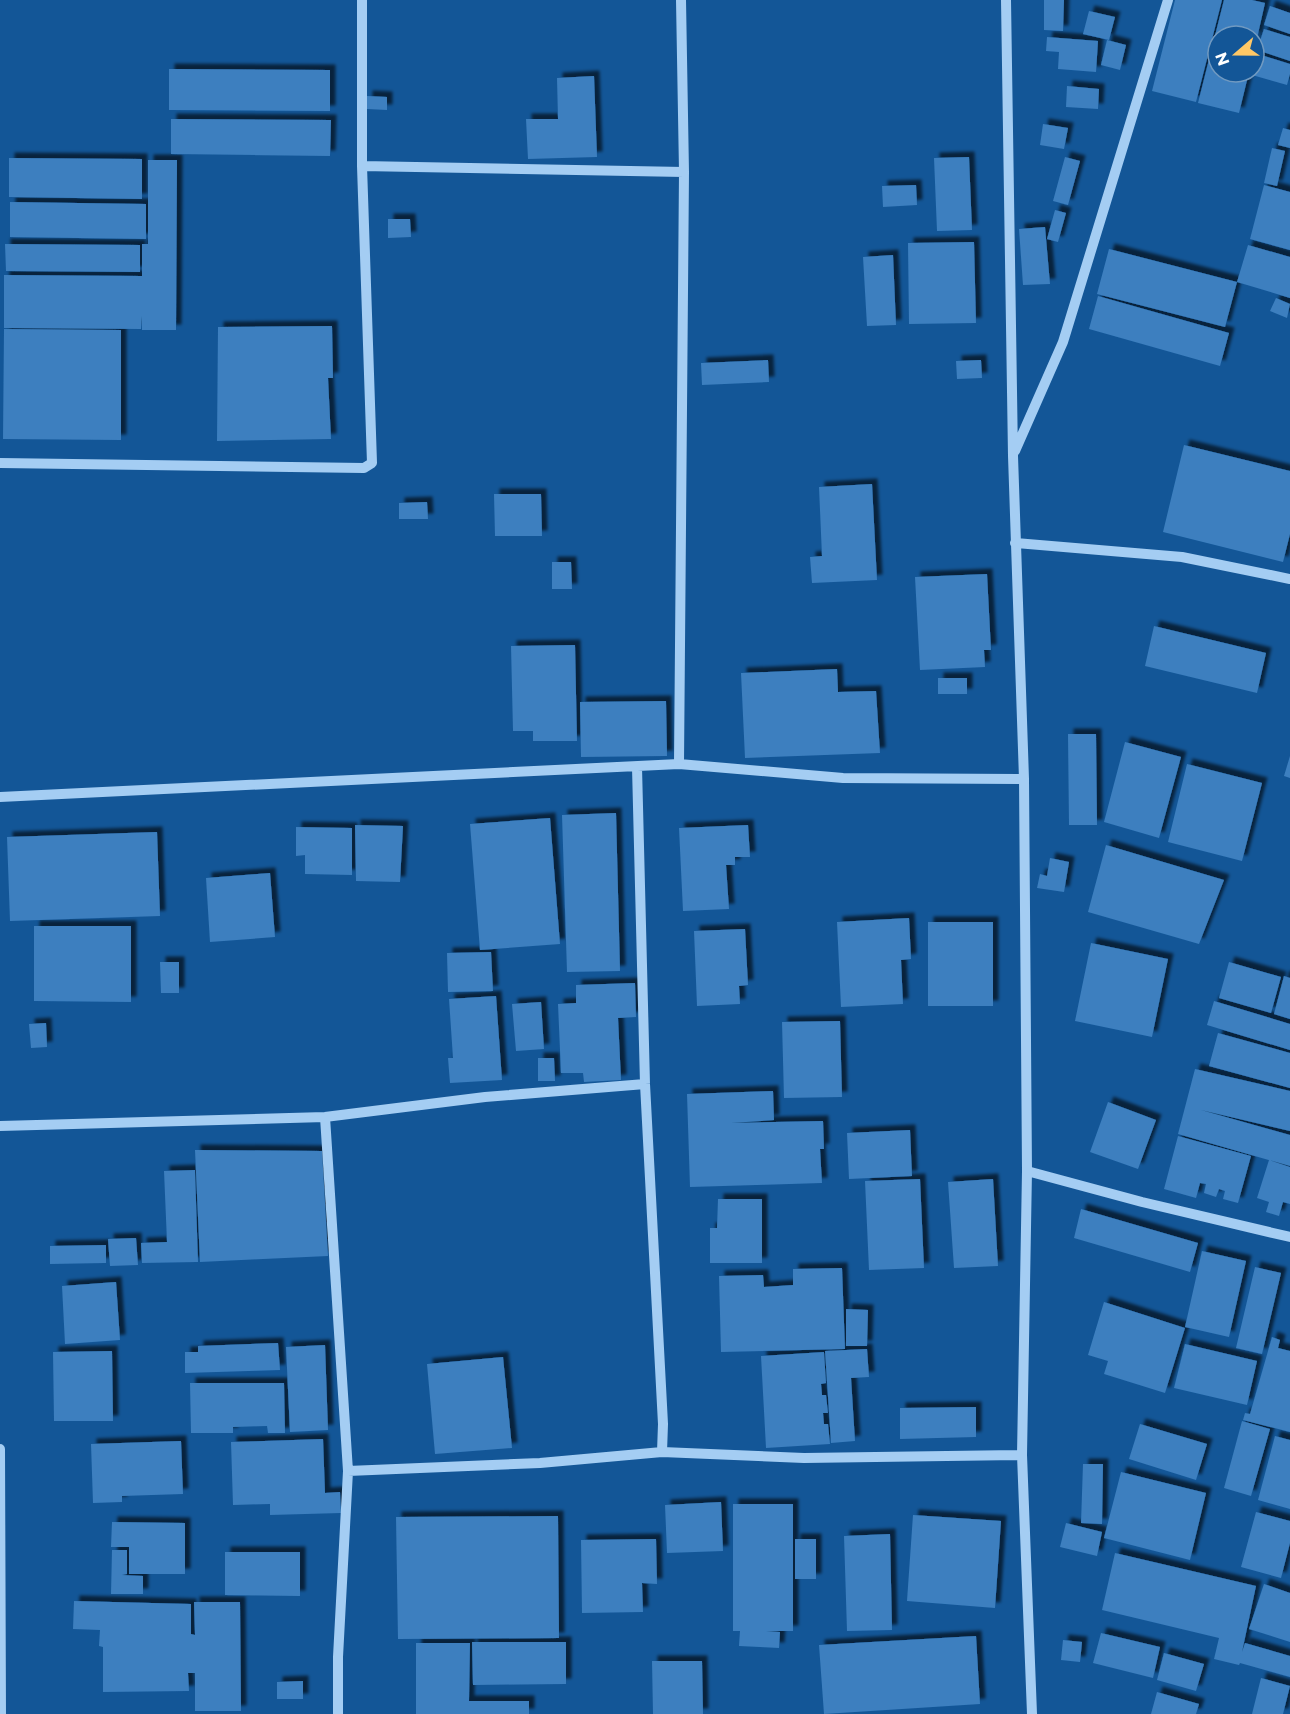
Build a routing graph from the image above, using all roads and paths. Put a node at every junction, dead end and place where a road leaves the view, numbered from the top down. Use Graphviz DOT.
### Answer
graph roads {
  1 [pos="362,0"];
  2 [pos="681,0"];
  3 [pos="1006,0"];
  4 [pos="1168,0"];
  5 [pos="362,166"];
  6 [pos="684,172"];
  7 [pos="1013,456"];
  8 [pos="0,463"];
  9 [pos="1015,543"];
  10 [pos="1290,579"];
  11 [pos="679,764"];
  12 [pos="637,767"];
  13 [pos="1024,778"];
  14 [pos="0,797"];
  15 [pos="645,1084"];
  16 [pos="325,1118"];
  17 [pos="0,1126"];
  18 [pos="1027,1171"];
  19 [pos="1290,1237"];
  20 [pos="0,1449"];
  21 [pos="662,1452"];
  22 [pos="1022,1455"];
  23 [pos="348,1471"];
  24 [pos="1,1714"];
  25 [pos="338,1714"];
  26 [pos="1032,1714"];
  1 -- 5 [label="street"];
  2 -- 6 [label="street"];
  3 -- 7 [label="street"];
  4 -- 7 [label="street"];
  5 -- 6 [label="street"];
  5 -- 8 [label="street"];
  6 -- 11 [label="street"];
  7 -- 9 [label="street"];
  9 -- 10 [label="street"];
  9 -- 13 [label="street"];
  11 -- 12 [label="street"];
  11 -- 13 [label="street"];
  12 -- 14 [label="street"];
  12 -- 15 [label="street"];
  13 -- 18 [label="street"];
  15 -- 16 [label="street"];
  15 -- 21 [label="street"];
  16 -- 17 [label="street"];
  16 -- 23 [label="street"];
  18 -- 19 [label="street"];
  18 -- 22 [label="street"];
  20 -- 24 [label="street"];
  21 -- 22 [label="street"];
  21 -- 23 [label="street"];
  22 -- 26 [label="street"];
  23 -- 25 [label="street"];
}
